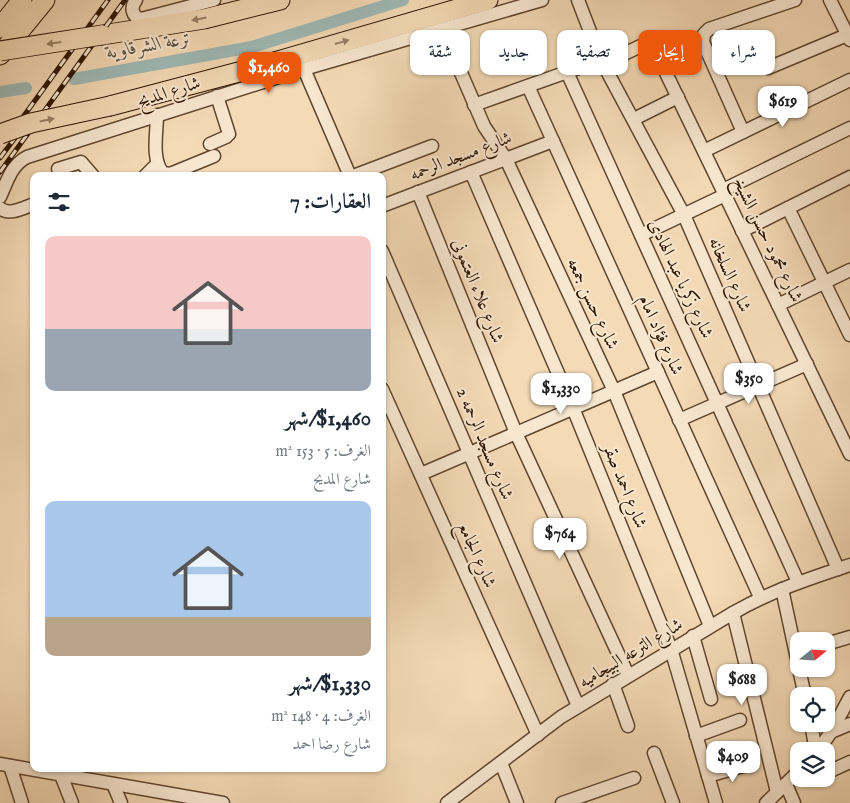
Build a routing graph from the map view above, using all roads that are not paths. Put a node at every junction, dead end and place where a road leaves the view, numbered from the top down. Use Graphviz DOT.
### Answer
graph roads {
  1 [pos="22,0"];
  2 [pos="45,0"];
  3 [pos="136,0"];
  4 [pos="214,0"];
  5 [pos="280,0"];
  6 [pos="488,0"];
  7 [pos="542,0"];
  8 [pos="578,0"];
  9 [pos="795,0"];
  10 [pos="830,0"];
  11 [pos="0,28"];
  12 [pos="442,30"];
  13 [pos="590,30"];
  14 [pos="849,37"];
  15 [pos="410,39"];
  16 [pos="0,51"];
  17 [pos="628,51"];
  18 [pos="0,55"];
  19 [pos="775,65"];
  20 [pos="304,69"];
  21 [pos="461,75"];
  22 [pos="559,75"];
  23 [pos="568,75"];
  24 [pos="609,75"];
  25 [pos="850,80"];
  26 [pos="528,86"];
  27 [pos="217,96"];
  28 [pos="678,97"];
  29 [pos="474,105"];
  30 [pos="157,115"];
  31 [pos="634,119"];
  32 [pos="850,128"];
  33 [pos="743,132"];
  34 [pos="0,134"];
  35 [pos="553,141"];
  36 [pos="432,146"];
  37 [pos="52,149"];
  38 [pos="704,151"];
  39 [pos="506,159"];
  40 [pos="157,164"];
  41 [pos="59,172"];
  42 [pos="61,172"];
  43 [pos="90,172"];
  44 [pos="149,172"];
  45 [pos="162,172"];
  46 [pos="172,172"];
  47 [pos="350,172"];
  48 [pos="363,172"];
  49 [pos="471,172"];
  50 [pos="850,177"];
  51 [pos="418,192"];
  52 [pos="724,193"];
  53 [pos="0,197"];
  54 [pos="386,204"];
  55 [pos="30,205"];
  56 [pos="788,208"];
  57 [pos="1,209"];
  58 [pos="684,215"];
  59 [pos="742,231"];
  60 [pos="640,235"];
  61 [pos="386,260"];
  62 [pos="850,270"];
  63 [pos="824,282"];
  64 [pos="778,305"];
  65 [pos="846,319"];
  66 [pos="850,335"];
  67 [pos="807,364"];
  68 [pos="658,372"];
  69 [pos="758,386"];
  70 [pos="614,391"];
  71 [pos="386,398"];
  72 [pos="718,404"];
  73 [pos="573,408"];
  74 [pos="679,420"];
  75 [pos="516,433"];
  76 [pos="469,453"];
  77 [pos="850,454"];
  78 [pos="421,474"];
  79 [pos="844,567"];
  80 [pos="798,582"];
  81 [pos="782,588"];
  82 [pos="760,598"];
  83 [pos="733,613"];
  84 [pos="710,626"];
  85 [pos="792,632"];
  86 [pos="693,636"];
  87 [pos="850,637"];
  88 [pos="835,641"];
  89 [pos="671,649"];
  90 [pos="628,675"];
  91 [pos="613,684"];
  92 [pos="850,697"];
  93 [pos="711,698"];
  94 [pos="578,706"];
  95 [pos="740,720"];
  96 [pos="850,724"];
  97 [pos="628,726"];
  98 [pos="835,726"];
  99 [pos="835,731"];
  100 [pos="832,732"];
  101 [pos="538,735"];
  102 [pos="696,736"];
  103 [pos="824,742"];
  104 [pos="654,753"];
  105 [pos="850,762"];
  106 [pos="501,763"];
  107 [pos="750,764"];
  108 [pos="5,765"];
  109 [pos="30,769"];
  110 [pos="835,769"];
  111 [pos="44,772"];
  112 [pos="61,775"];
  113 [pos="708,776"];
  114 [pos="634,778"];
  115 [pos="790,780"];
  116 [pos="113,784"];
  117 [pos="782,788"];
  118 [pos="172,798"];
  119 [pos="22,803"];
  120 [pos="72,803"];
  121 [pos="121,803"];
  122 [pos="223,803"];
  123 [pos="447,803"];
  124 [pos="517,803"];
  125 [pos="562,803"];
  126 [pos="673,803"];
  127 [pos="716,803"];
  128 [pos="766,803"];
  129 [pos="794,803"];
  1 -- 11 [label="highway"];
  2 -- 18 [label="highway"];
  3 -- 4 [label="street"];
  5 -- 16 [label="highway, one-way, bridge"];
  34 -- 6 [label="highway, one-way, bridge"];
  7 -- 12 [label="street, شارع المديح"];
  8 -- 13 [label="street, شارع السلخانه"];
  9 -- 33 [label="street"];
  10 -- 14 [label="street"];
  14 -- 19 [label="street"];
  15 -- 20 [label="street, شارع المديح"];
  17 -- 28 [label="street, شارع محمود حسن الشيخ"];
  20 -- 27 [label="street, شارع المديح"];
  20 -- 47 [label="street"];
  21 -- 29 [label="street, شارع حسن جمعه"];
  22 -- 26 [label="street"];
  23 -- 60 [label="street, شارع زكريا عبد الهادى"];
  24 -- 31 [label="street, شارع السلخانه"];
  25 -- 33 [label="street"];
  26 -- 29 [label="street"];
  26 -- 35 [label="street, شارع فؤاد امام"];
  27 -- 30 [label="street, شارع المديح"];
  27 -- 46 [label="street"];
  28 -- 31 [label="street"];
  28 -- 38 [label="street, شارع محمود حسن الشيخ"];
  29 -- 39 [label="street, شارع حسن جمعه"];
  30 -- 37 [label="street, شارع المديح"];
  30 -- 40 [label="street"];
  31 -- 58 [label="street, شارع السلخانه"];
  32 -- 52 [label="street"];
  33 -- 38 [label="street"];
  35 -- 39 [label="street, شارع مسجد الرحمه"];
  35 -- 68 [label="street, شارع فؤاد امام"];
  36 -- 48 [label="street"];
  37 -- 41 [label="street"];
  37 -- 53 [label="street, شارع المديح"];
  38 -- 52 [label="street, شارع محمود حسن الشيخ"];
  39 -- 49 [label="street, شارع مسجد الرحمه"];
  39 -- 70 [label="street, شارع حسن جمعه"];
  40 -- 44 [label="street"];
  40 -- 45 [label="street"];
  42 -- 43 [label="street"];
  49 -- 51 [label="street, شارع مسجد الرحمه"];
  49 -- 73 [label="street, شارع احمد صقر"];
  50 -- 56 [label="street"];
  51 -- 54 [label="street, شارع مسجد الرحمه"];
  51 -- 75 [label="street, شارع علاء العتمونى"];
  52 -- 58 [label="street"];
  52 -- 59 [label="street, شارع محمود حسن الشيخ"];
  55 -- 57 [label="street"];
  56 -- 59 [label="street"];
  56 -- 63 [label="street"];
  58 -- 60 [label="street"];
  58 -- 69 [label="street, شارع السلخانه"];
  59 -- 64 [label="street, شارع محمود حسن الشيخ"];
  60 -- 72 [label="street, شارع زكريا عبد الهادى"];
  61 -- 76 [label="street, شارع مسجد الرحمه 2"];
  62 -- 63 [label="street"];
  63 -- 64 [label="street"];
  63 -- 65 [label="street"];
  64 -- 67 [label="street, شارع محمود حسن الشيخ"];
  65 -- 66 [label="street"];
  67 -- 69 [label="street"];
  67 -- 77 [label="street, شارع محمود حسن الشيخ"];
  68 -- 70 [label="street"];
  68 -- 74 [label="street, شارع فؤاد امام"];
  69 -- 72 [label="street"];
  69 -- 79 [label="street, شارع السلخانه"];
  70 -- 73 [label="street"];
  70 -- 84 [label="street, شارع حسن جمعه"];
  71 -- 78 [label="street, شارع الجامع"];
  72 -- 74 [label="street"];
  72 -- 80 [label="street, شارع زكريا عبد الهادى"];
  73 -- 75 [label="street"];
  73 -- 89 [label="street, شارع احمد صقر"];
  74 -- 82 [label="street, شارع فؤاد امام"];
  75 -- 76 [label="street"];
  75 -- 90 [label="street, شارع علاء العتمونى"];
  76 -- 78 [label="street"];
  76 -- 94 [label="street, شارع مسجد الرحمه 2"];
  78 -- 101 [label="street, شارع الجامع"];
  79 -- 80 [label="street, شارع الترعه البيجاميه"];
  80 -- 81 [label="street, شارع الترعه البيجاميه"];
  81 -- 82 [label="street, شارع الترعه البيجاميه"];
  81 -- 85 [label="street"];
  82 -- 83 [label="street, شارع الترعه البيجاميه"];
  83 -- 84 [label="street, شارع الترعه البيجاميه"];
  83 -- 117 [label="street"];
  84 -- 86 [label="street, شارع الترعه البيجاميه"];
  86 -- 89 [label="street, شارع الترعه البيجاميه"];
  86 -- 93 [label="street"];
  87 -- 88 [label="street"];
  89 -- 90 [label="street, شارع الترعه البيجاميه"];
  89 -- 102 [label="street, شارع احمد صقر"];
  90 -- 91 [label="street, شارع الترعه البيجاميه"];
  91 -- 94 [label="street, شارع الترعه البيجاميه"];
  91 -- 97 [label="street"];
  92 -- 98 [label="street"];
  94 -- 101 [label="street, شارع الترعه البيجاميه"];
  95 -- 102 [label="street"];
  96 -- 99 [label="street"];
  100 -- 103 [label="street"];
  101 -- 106 [label="street, شارع الترعه البيجاميه"];
  102 -- 113 [label="street, شارع احمد صقر"];
  104 -- 126 [label="street"];
  105 -- 110 [label="street"];
  106 -- 123 [label="street, شارع الترعه البيجاميه"];
  106 -- 124 [label="street"];
  107 -- 113 [label="street"];
  108 -- 109 [label="street"];
  108 -- 119 [label="street"];
  111 -- 112 [label="street"];
  112 -- 116 [label="street"];
  112 -- 120 [label="street"];
  113 -- 127 [label="street, شارع احمد صقر"];
  114 -- 125 [label="street"];
  115 -- 117 [label="street"];
  116 -- 118 [label="street"];
  116 -- 121 [label="street"];
  117 -- 128 [label="street"];
  117 -- 129 [label="street"];
  118 -- 122 [label="street"];
}
